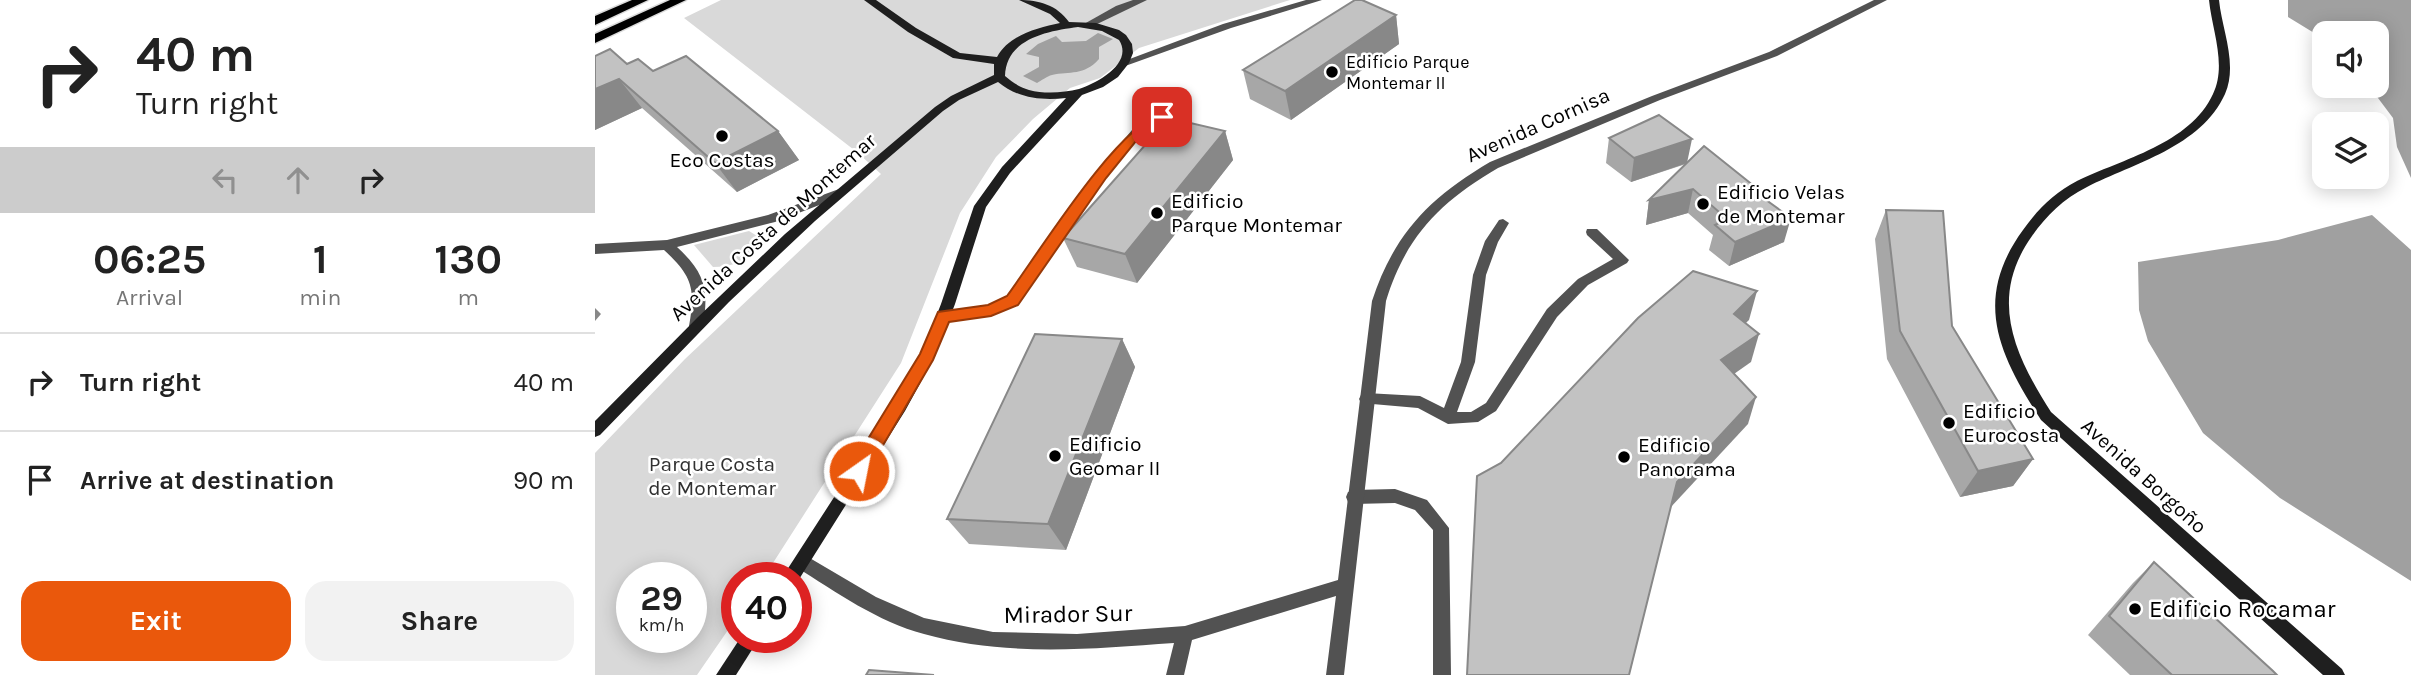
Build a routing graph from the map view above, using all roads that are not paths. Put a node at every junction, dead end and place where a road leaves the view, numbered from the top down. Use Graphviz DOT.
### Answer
graph roads {
  1 [pos="642,0"];
  2 [pos="680,0"];
  3 [pos="869,0"];
  4 [pos="1024,0"];
  5 [pos="1142,0"];
  6 [pos="1317,0"];
  7 [pos="1882,0"];
  8 [pos="2214,0"];
  9 [pos="595,21"];
  10 [pos="1066,24"];
  11 [pos="1089,24"];
  12 [pos="595,39"];
  13 [pos="1000,61"];
  14 [pos="1124,63"];
  15 [pos="999,77"];
  16 [pos="1078,92"];
  17 [pos="1162,117"];
  18 [pos="839,193"];
  19 [pos="1503,223"];
  20 [pos="1592,232"];
  21 [pos="667,245"];
  22 [pos="595,249"];
  23 [pos="943,316"];
  24 [pos="696,326"];
  25 [pos="1366,399"];
  26 [pos="1448,418"];
  27 [pos="595,431"];
  28 [pos="1354,497"];
  29 [pos="802,562"];
  30 [pos="812,568"];
  31 [pos="1346,585"];
  32 [pos="1185,634"];
  33 [pos="740,653"];
  34 [pos="725,675"];
  35 [pos="1175,675"];
  36 [pos="1335,675"];
  37 [pos="1442,675"];
  38 [pos="2336,675"];
  1 -- 9 [label="main road"];
  2 -- 12 [label="main road"];
  3 -- 13 [label="street"];
  4 -- 10 [label="street"];
  5 -- 11 [label="street"];
  6 -- 14 [label="street"];
  7 -- 25 [label="street, Avenida Cornisa"];
  8 -- 38 [label="street, Avenida Borgoño"];
  10 -- 11 [label="street"];
  10 -- 13 [label="street"];
  11 -- 14 [label="street"];
  13 -- 15 [label="street"];
  14 -- 16 [label="street"];
  15 -- 16 [label="street"];
  15 -- 18 [label="street, Avenida Costa de Montemar"];
  16 -- 23 [label="street"];
  17 -- 23 [label="street"];
  18 -- 21 [label="street"];
  18 -- 24 [label="street, Avenida Costa de Montemar"];
  19 -- 26 [label="street"];
  20 -- 26 [label="street"];
  21 -- 22 [label="street"];
  21 -- 24 [label="street"];
  23 -- 29 [label="street"];
  24 -- 27 [label="street, Avenida Costa de Montemar"];
  25 -- 26 [label="street"];
  25 -- 28 [label="street, Avenida Cornisa"];
  28 -- 31 [label="street, Avenida Cornisa"];
  28 -- 37 [label="street"];
  30 -- 32 [label="street, Mirador Sur"];
  31 -- 32 [label="street, Mirador Sur"];
  31 -- 36 [label="street, Avenida Cornisa"];
  32 -- 35 [label="street"];
  33 -- 34 [label="street"];
}
